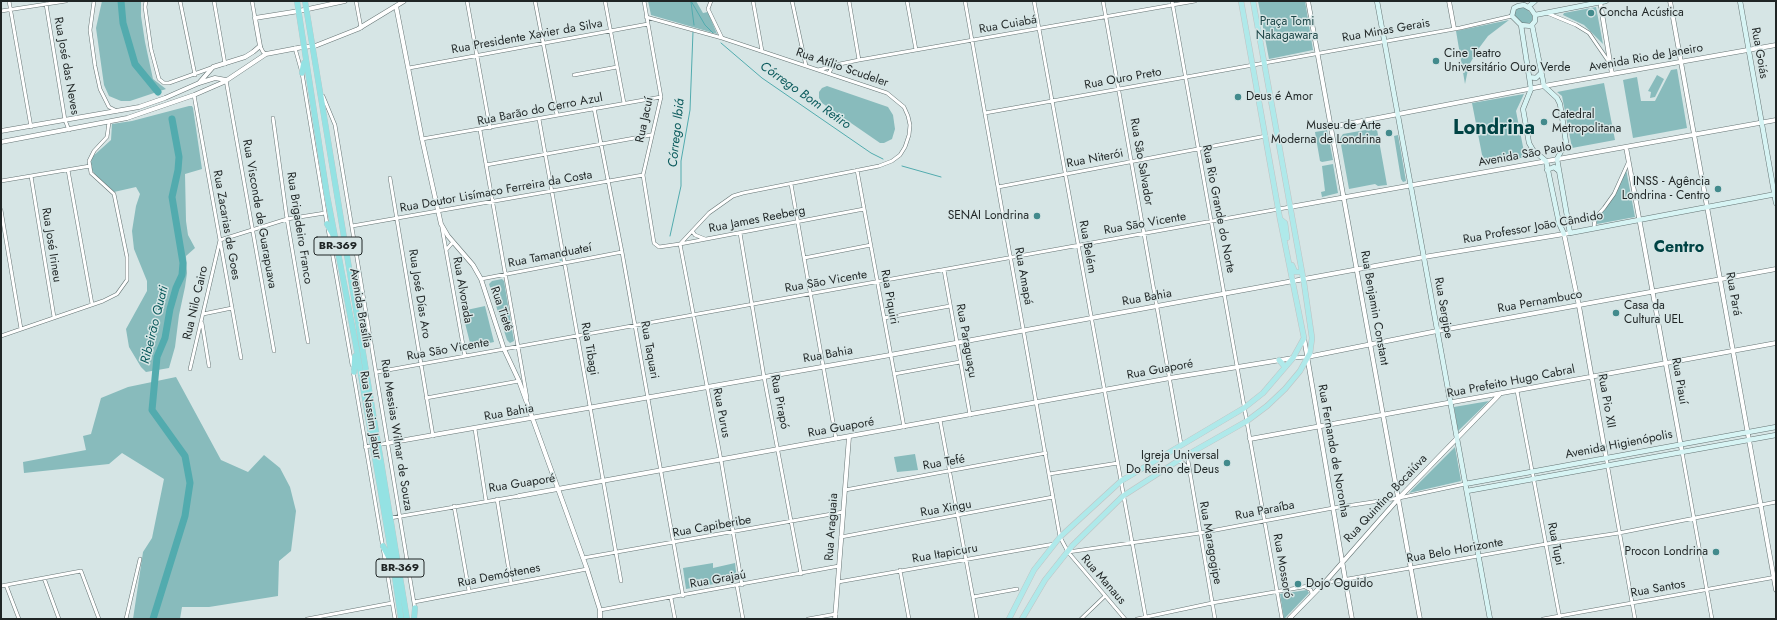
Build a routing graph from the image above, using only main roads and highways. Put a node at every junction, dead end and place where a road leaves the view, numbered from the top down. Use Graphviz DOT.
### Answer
graph roads {
  1 [pos="297,1"];
  2 [pos="305,1"];
  3 [pos="1241,1"];
  4 [pos="1253,1"];
  5 [pos="1377,1"];
  6 [pos="1530,1"];
  7 [pos="1535,1"];
  8 [pos="1606,1"];
  9 [pos="1740,1"];
  10 [pos="1600,2"];
  11 [pos="1523,5"];
  12 [pos="1535,15"];
  13 [pos="1520,25"];
  14 [pos="1532,25"];
  15 [pos="305,59"];
  16 [pos="302,72"];
  17 [pos="1541,73"];
  18 [pos="1529,77"];
  19 [pos="1547,170"];
  20 [pos="1559,171"];
  21 [pos="1775,194"];
  22 [pos="1776,203"];
  23 [pos="1280,219"];
  24 [pos="1568,221"];
  25 [pos="1559,223"];
  26 [pos="327,224"];
  27 [pos="1564,234"];
  28 [pos="337,240"];
  29 [pos="1302,272"];
  30 [pos="356,346"];
  31 [pos="1280,360"];
  32 [pos="1285,367"];
  33 [pos="354,372"];
  34 [pos="1776,427"];
  35 [pos="1776,436"];
  36 [pos="1483,481"];
  37 [pos="1465,484"];
  38 [pos="1484,488"];
  39 [pos="1466,491"];
  40 [pos="383,546"];
  41 [pos="393,564"];
  42 [pos="415,608"];
  43 [pos="401,619"];
  44 [pos="407,619"];
  45 [pos="414,619"];
  46 [pos="1008,619"];
  47 [pos="1022,619"];
  48 [pos="1490,619"];
  1 -- 15 [label="highway, Avenida Brasília / BR-369"];
  2 -- 44 [label="highway, Avenida Brasília / BR-369"];
  3 -- 23 [label="main road"];
  4 -- 29 [label="main road"];
  5 -- 37 [label="main road, Rua Sergipe"];
  6 -- 11 [label="main road"];
  7 -- 11 [label="main road"];
  8 -- 10 [label="main road"];
  9 -- 21 [label="main road, Rua Goiás"];
  10 -- 12 [label="main road"];
  11 -- 12 [label="main road"];
  11 -- 13 [label="main road"];
  12 -- 14 [label="main road"];
  13 -- 14 [label="main road"];
  13 -- 18 [label="main road"];
  14 -- 17 [label="main road"];
  15 -- 16 [label="highway"];
  15 -- 28 [label="highway, Avenida Brasília / BR-369"];
  17 -- 18 [label="main road"];
  17 -- 20 [label="main road"];
  18 -- 19 [label="main road"];
  19 -- 20 [label="main road"];
  19 -- 25 [label="main road"];
  20 -- 24 [label="main road"];
  21 -- 22 [label="main road, Rua Goiás"];
  21 -- 24 [label="main road, Rua Professor João Cândido"];
  23 -- 29 [label="main road"];
  23 -- 32 [label="main road"];
  24 -- 25 [label="main road"];
  25 -- 27 [label="main road"];
  26 -- 28 [label="highway"];
  28 -- 30 [label="highway, Avenida Brasília / BR-369"];
  29 -- 47 [label="main road"];
  30 -- 33 [label="highway"];
  30 -- 41 [label="highway, Avenida Brasília / BR-369"];
  31 -- 32 [label="main road"];
  32 -- 46 [label="main road"];
  34 -- 36 [label="main road, Avenida Higienópolis"];
  35 -- 38 [label="main road, Avenida Higienópolis"];
  36 -- 37 [label="main road, Avenida Higienópolis"];
  36 -- 38 [label="main road"];
  37 -- 39 [label="main road, Rua Sergipe"];
  38 -- 39 [label="main road, Avenida Higienópolis"];
  39 -- 48 [label="main road, Rua Sergipe"];
  40 -- 41 [label="highway"];
  41 -- 43 [label="highway, Avenida Brasília / BR-369"];
  42 -- 45 [label="highway"];
}
